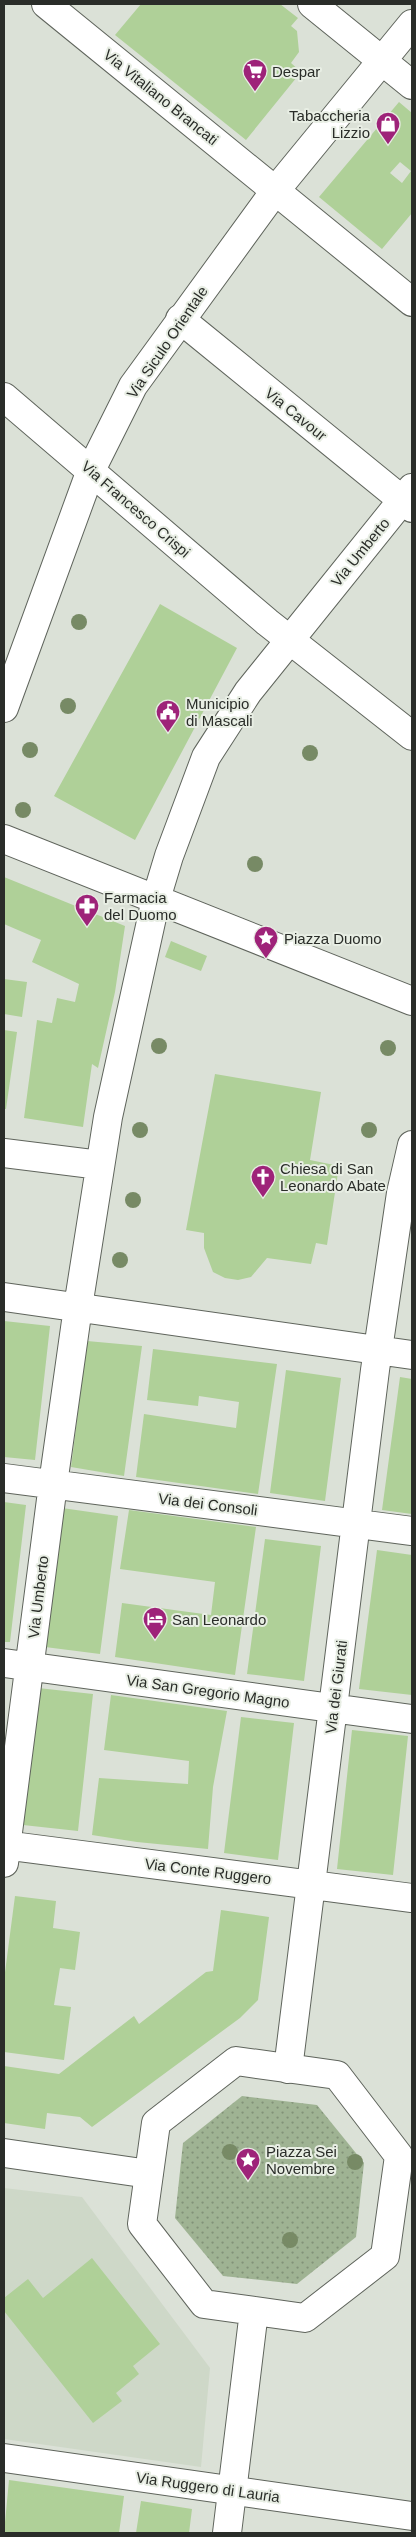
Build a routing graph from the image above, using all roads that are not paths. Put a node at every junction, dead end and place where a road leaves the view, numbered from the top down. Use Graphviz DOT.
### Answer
graph roads {
  1 [pos="46,4"];
  2 [pos="312,4"];
  3 [pos="412,24"];
  4 [pos="382,61"];
  5 [pos="412,85"];
  6 [pos="275,191"];
  7 [pos="412,302"];
  8 [pos="180,320"];
  9 [pos="4,397"];
  10 [pos="91,470"];
  11 [pos="409,499"];
  12 [pos="290,639"];
  13 [pos="4,708"];
  14 [pos="412,736"];
  15 [pos="4,839"];
  16 [pos="156,899"];
  17 [pos="412,1001"];
  18 [pos="412,1145"];
  19 [pos="4,1153"];
  20 [pos="88,1163"];
  21 [pos="406,1194"];
  22 [pos="4,1297"];
  23 [pos="70,1314"];
  24 [pos="412,1355"];
  25 [pos="377,1360"];
  26 [pos="4,1478"];
  27 [pos="53,1484"];
  28 [pos="356,1524"];
  29 [pos="412,1531"];
  30 [pos="16,1664"];
  31 [pos="334,1708"];
  32 [pos="412,1719"];
  33 [pos="5,1851"];
  34 [pos="312,1885"];
  35 [pos="412,1898"];
  36 [pos="288,2069"];
  37 [pos="4,2153"];
  38 [pos="149,2174"];
  39 [pos="402,2206"];
  40 [pos="254,2311"];
  41 [pos="4,2458"];
  42 [pos="232,2490"];
  43 [pos="408,2521"];
  44 [pos="227,2533"];
  1 -- 6 [label="street, Via Vitaliano Brancati"];
  2 -- 4 [label="street"];
  3 -- 4 [label="street, Via Siculo Orientale"];
  4 -- 5 [label="street"];
  4 -- 6 [label="street, Via Siculo Orientale"];
  6 -- 7 [label="street, Via Vitaliano Brancati"];
  6 -- 8 [label="street, Via Siculo Orientale"];
  8 -- 10 [label="street, Via Siculo Orientale"];
  8 -- 11 [label="street, Via Cavour"];
  9 -- 10 [label="street, Via Francesco Crispi"];
  10 -- 12 [label="street, Via Francesco Crispi"];
  10 -- 13 [label="street, Via Siculo Orientale"];
  11 -- 12 [label="street, Via Umberto"];
  12 -- 14 [label="street, Via Francesco Crispi"];
  12 -- 16 [label="street, Via Umberto"];
  15 -- 16 [label="street"];
  16 -- 17 [label="street"];
  16 -- 20 [label="street, Via Umberto"];
  18 -- 21 [label="street, Via dei Giurati"];
  19 -- 20 [label="street"];
  20 -- 23 [label="street, Via Umberto"];
  21 -- 25 [label="street, Via dei Giurati"];
  22 -- 23 [label="street"];
  23 -- 25 [label="street"];
  23 -- 27 [label="street, Via Umberto"];
  24 -- 25 [label="street"];
  25 -- 28 [label="street, Via dei Giurati"];
  26 -- 27 [label="street, Via dei Consoli"];
  27 -- 28 [label="street, Via dei Consoli"];
  27 -- 30 [label="street, Via Umberto"];
  28 -- 29 [label="street, Via dei Consoli"];
  28 -- 31 [label="street, Via dei Giurati"];
  30 -- 31 [label="street, Via San Gregorio Magno"];
  30 -- 33 [label="street, Via Umberto"];
  31 -- 32 [label="street, Via San Gregorio Magno"];
  31 -- 34 [label="street, Via dei Giurati"];
  33 -- 34 [label="street, Via Conte Ruggero"];
  34 -- 35 [label="street, Via Conte Ruggero"];
  34 -- 36 [label="street, Via dei Giurati"];
  36 -- 38 [label="street"];
  36 -- 39 [label="street"];
  37 -- 38 [label="street"];
  38 -- 40 [label="street"];
  39 -- 40 [label="street"];
  40 -- 42 [label="street"];
  41 -- 42 [label="street, Via Ruggero di Lauria"];
  42 -- 43 [label="street, Via Ruggero di Lauria"];
  42 -- 44 [label="street"];
}
